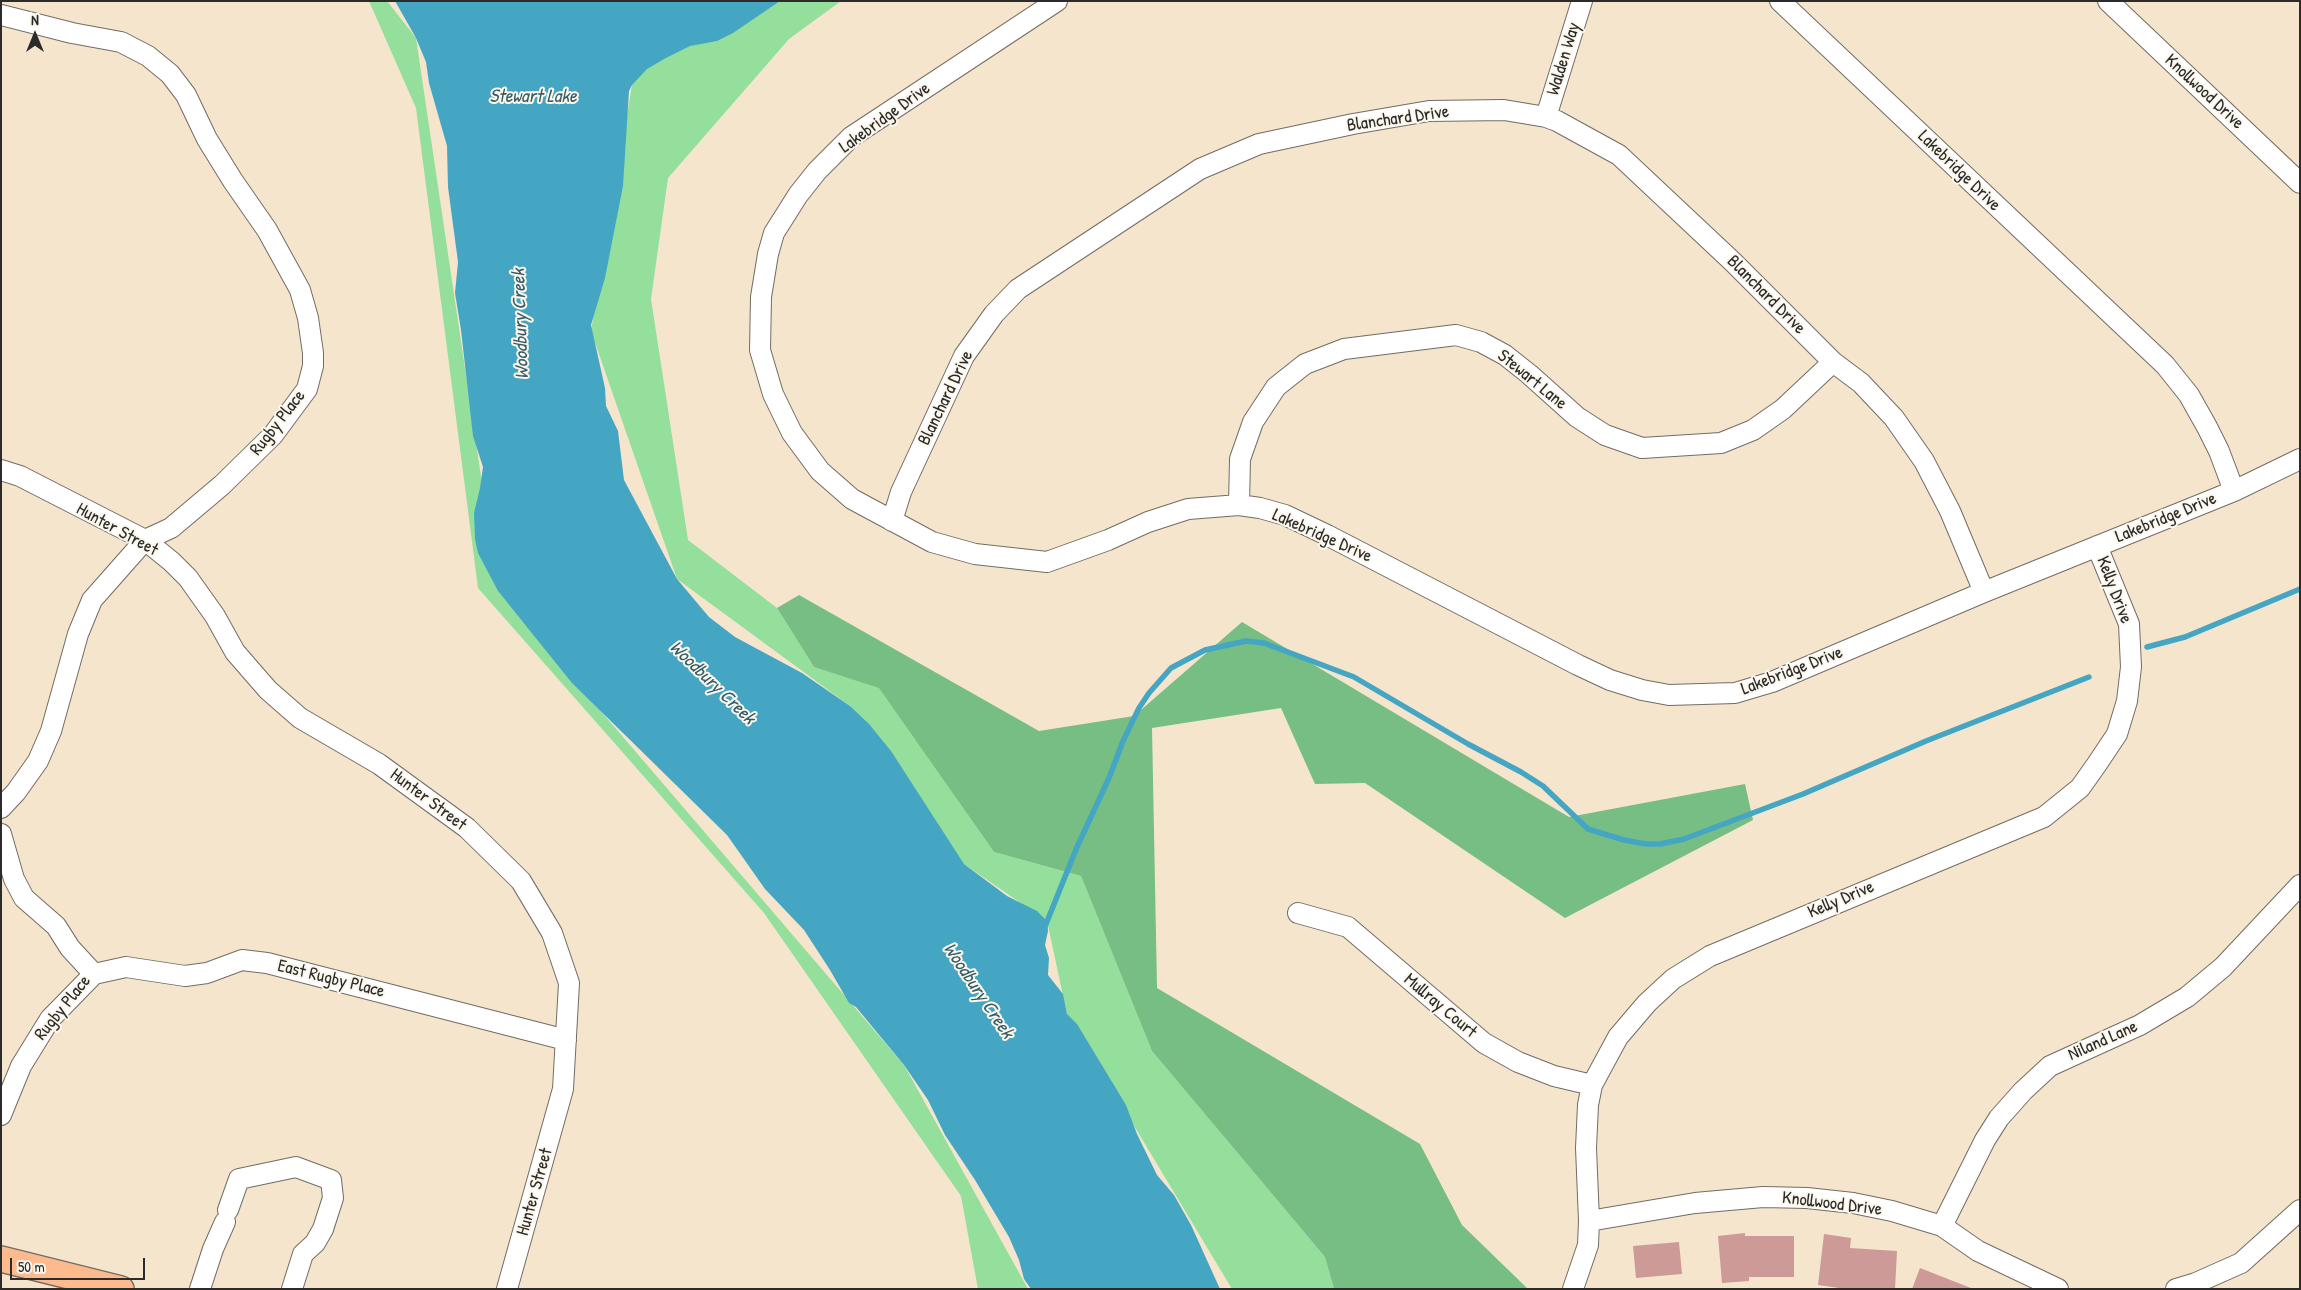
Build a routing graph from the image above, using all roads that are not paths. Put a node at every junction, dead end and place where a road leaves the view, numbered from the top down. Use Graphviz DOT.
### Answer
graph roads {
  1 [pos="1057,1"];
  2 [pos="1582,1"];
  3 [pos="1780,1"];
  4 [pos="2108,1"];
  5 [pos="1,15"];
  6 [pos="1546,117"];
  7 [pos="2300,183"];
  8 [pos="1833,362"];
  9 [pos="2300,459"];
  10 [pos="1,470"];
  11 [pos="2234,490"];
  12 [pos="1239,506"];
  13 [pos="892,521"];
  14 [pos="144,540"];
  15 [pos="2097,546"];
  16 [pos="1984,592"];
  17 [pos="1,808"];
  18 [pos="1,834"];
  19 [pos="2300,885"];
  20 [pos="1298,912"];
  21 [pos="94,974"];
  22 [pos="566,1040"];
  23 [pos="1592,1085"];
  24 [pos="1,1115"];
  25 [pos="2300,1210"];
  26 [pos="1589,1221"];
  27 [pos="1942,1226"];
  28 [pos="1,1259"];
  29 [pos="121,1289"];
  30 [pos="200,1289"];
  31 [pos="292,1289"];
  32 [pos="507,1289"];
  33 [pos="1573,1289"];
  34 [pos="2058,1289"];
  35 [pos="2176,1289"];
  1 -- 13 [label="street, Lakebridge Drive"];
  2 -- 6 [label="street, Walden Way"];
  3 -- 11 [label="street, Lakebridge Drive"];
  4 -- 7 [label="street, Knollwood Drive"];
  5 -- 14 [label="street, Rugby Place"];
  6 -- 8 [label="street, Blanchard Drive"];
  6 -- 13 [label="street, Blanchard Drive"];
  8 -- 12 [label="street, Stewart Lane"];
  8 -- 16 [label="street, Blanchard Drive"];
  9 -- 11 [label="street, Lakebridge Drive"];
  10 -- 14 [label="street, Hunter Street"];
  11 -- 15 [label="street, Lakebridge Drive"];
  12 -- 13 [label="street, Lakebridge Drive"];
  12 -- 16 [label="street, Lakebridge Drive"];
  14 -- 17 [label="street, Rugby Place"];
  14 -- 22 [label="street, Hunter Street"];
  15 -- 16 [label="street, Lakebridge Drive"];
  15 -- 23 [label="street, Kelly Drive"];
  18 -- 21 [label="street, Rugby Place"];
  19 -- 27 [label="street, Niland Lane"];
  20 -- 23 [label="street, Mullray Court"];
  21 -- 22 [label="street, East Rugby Place"];
  21 -- 24 [label="street, Rugby Place"];
  22 -- 32 [label="street, Hunter Street"];
  23 -- 26 [label="street, Kelly Drive"];
  25 -- 35 [label="street"];
  26 -- 27 [label="street, Knollwood Drive"];
  26 -- 33 [label="street, Kelly Drive"];
  27 -- 34 [label="street, Knollwood Drive"];
  28 -- 29 [label="main road"];
  30 -- 31 [label="street"];
}
